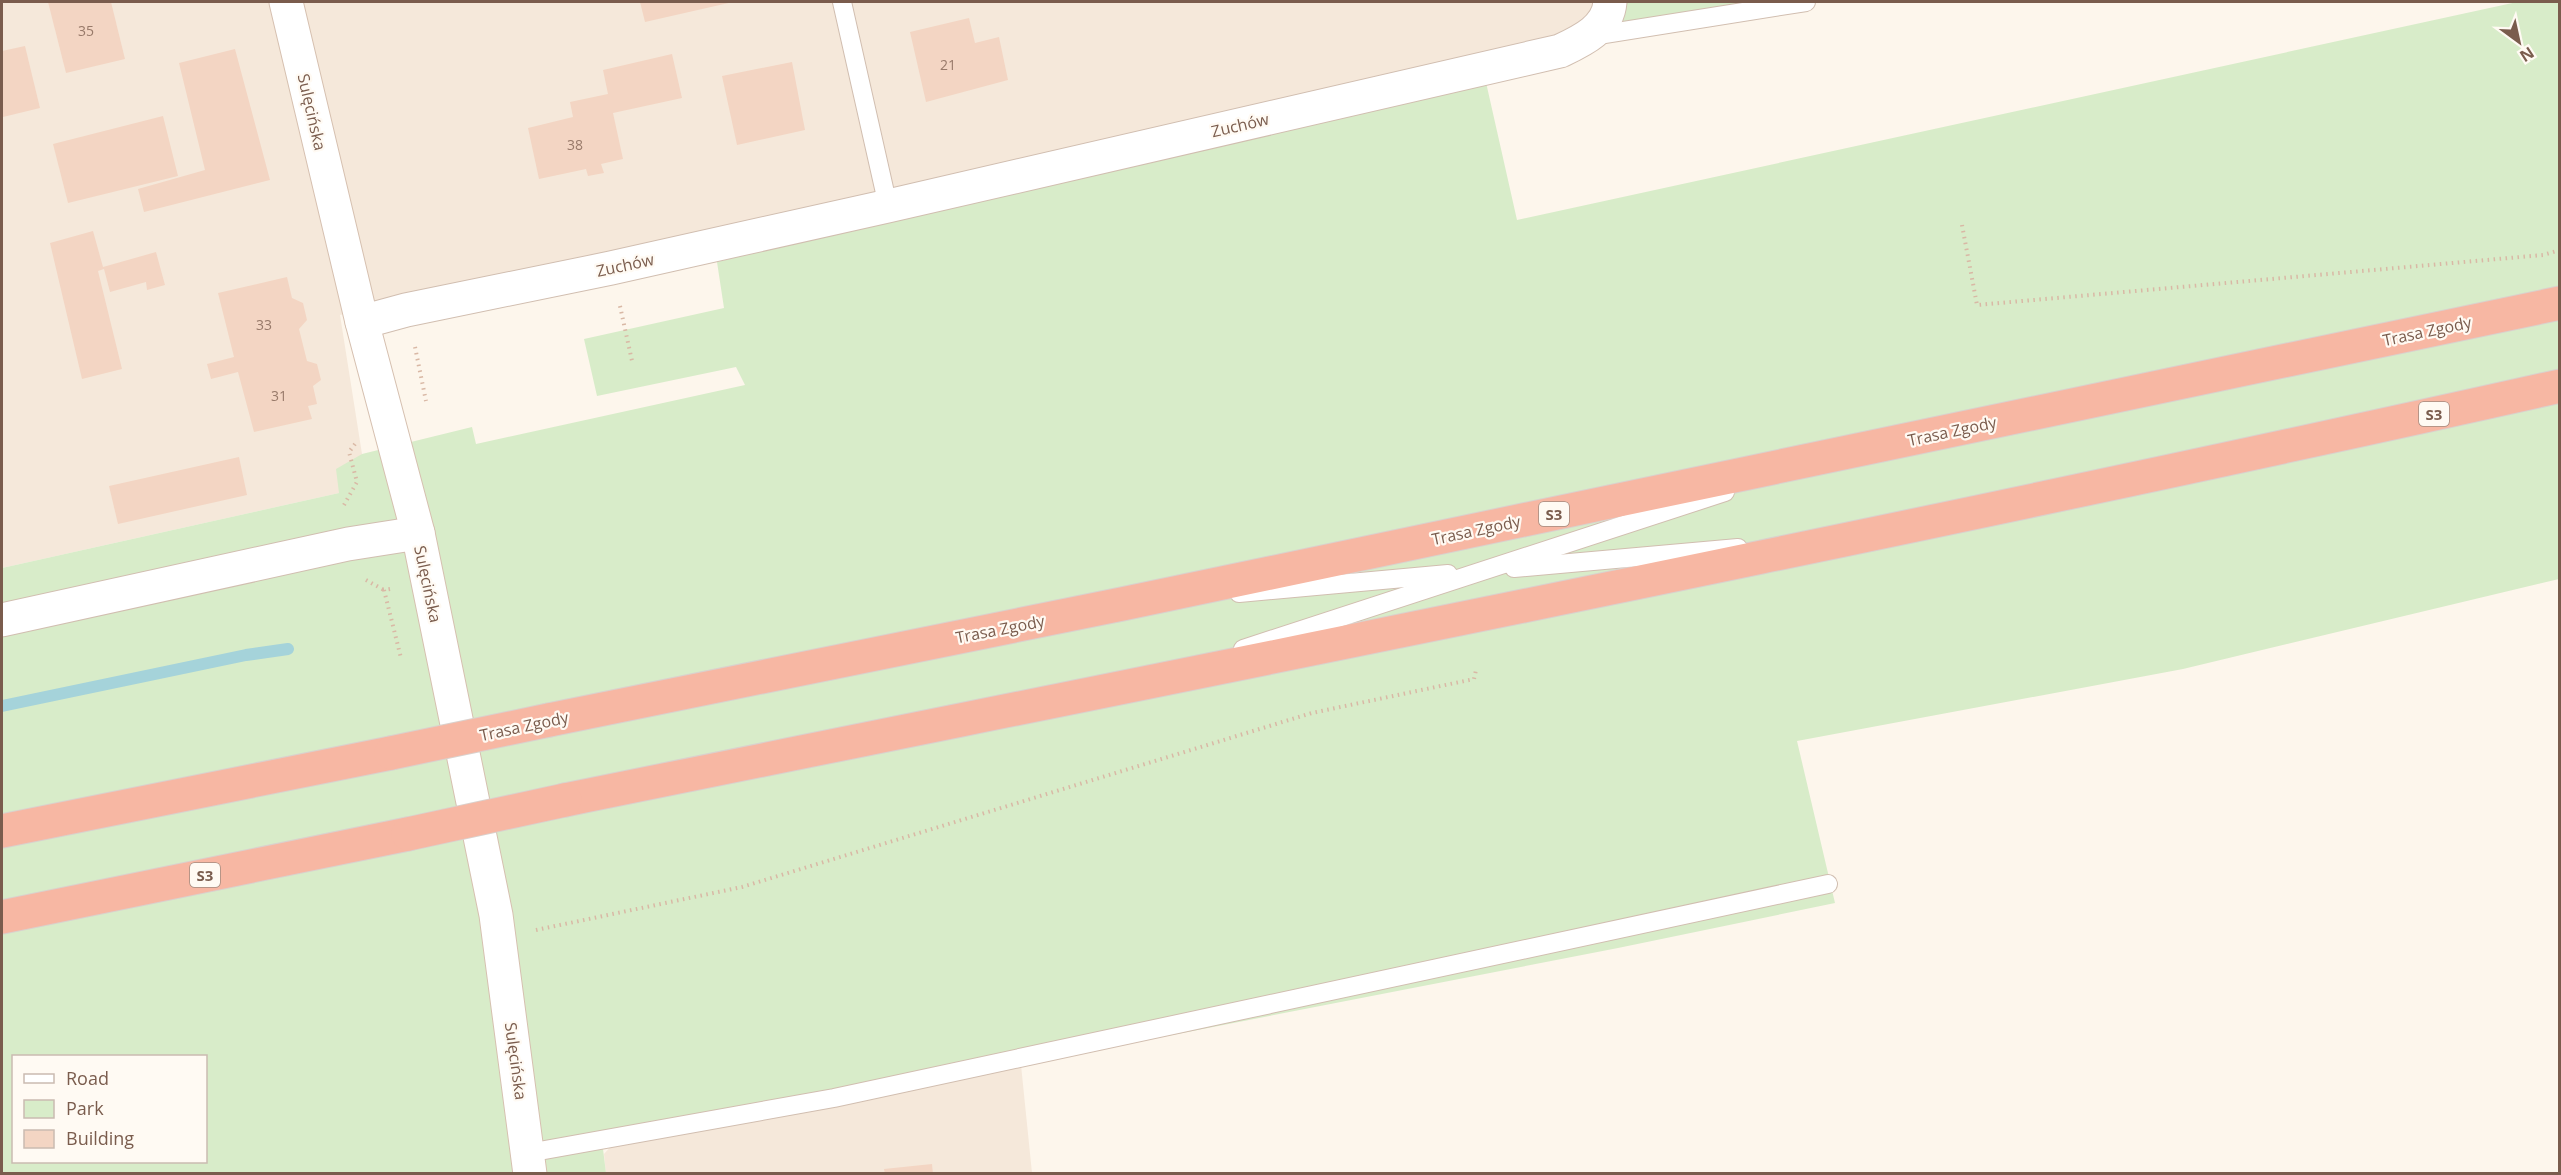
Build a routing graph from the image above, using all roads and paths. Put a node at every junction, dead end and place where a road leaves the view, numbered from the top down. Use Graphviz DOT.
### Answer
graph roads {
  1 [pos="286,2"];
  2 [pos="842,2"];
  3 [pos="1610,2"];
  4 [pos="1806,2"];
  5 [pos="1590,37"];
  6 [pos="888,206"];
  7 [pos="1962,225"];
  8 [pos="2559,250"];
  9 [pos="611,268"];
  10 [pos="2559,303"];
  11 [pos="362,322"];
  12 [pos="632,361"];
  13 [pos="2559,386"];
  14 [pos="1843,453"];
  15 [pos="418,533"];
  16 [pos="1856,537"];
  17 [pos="1482,571"];
  18 [pos="1122,604"];
  19 [pos="2,620"];
  20 [pos="1476,670"];
  21 [pos="1136,684"];
  22 [pos="2,831"];
  23 [pos="1827,884"];
  24 [pos="2,916"];
  25 [pos="536,930"];
  26 [pos="529,1163"];
  1 -- 11 [label="street, Sulęcińska"];
  2 -- 6 [label="lane"];
  3 -- 5 [label="street"];
  4 -- 5 [label="lane, Zuchów"];
  5 -- 6 [label="street, Zuchów"];
  6 -- 9 [label="street, Zuchów"];
  7 -- 8 [label="path"];
  9 -- 11 [label="street, Zuchów"];
  9 -- 12 [label="path"];
  10 -- 14 [label="highway, Trasa Zgody / S3"];
  11 -- 15 [label="street, Sulęcińska"];
  13 -- 16 [label="highway, S3"];
  14 -- 17 [label="lane"];
  14 -- 18 [label="highway, Trasa Zgody / S3"];
  15 -- 19 [label="street"];
  15 -- 26 [label="street, Sulęcińska"];
  16 -- 17 [label="lane"];
  16 -- 21 [label="highway, S3"];
  17 -- 18 [label="lane"];
  17 -- 21 [label="lane"];
  18 -- 22 [label="highway, Trasa Zgody / S3, bridge"];
  20 -- 25 [label="path"];
  21 -- 24 [label="highway, S3, bridge"];
  23 -- 26 [label="lane"];
}
